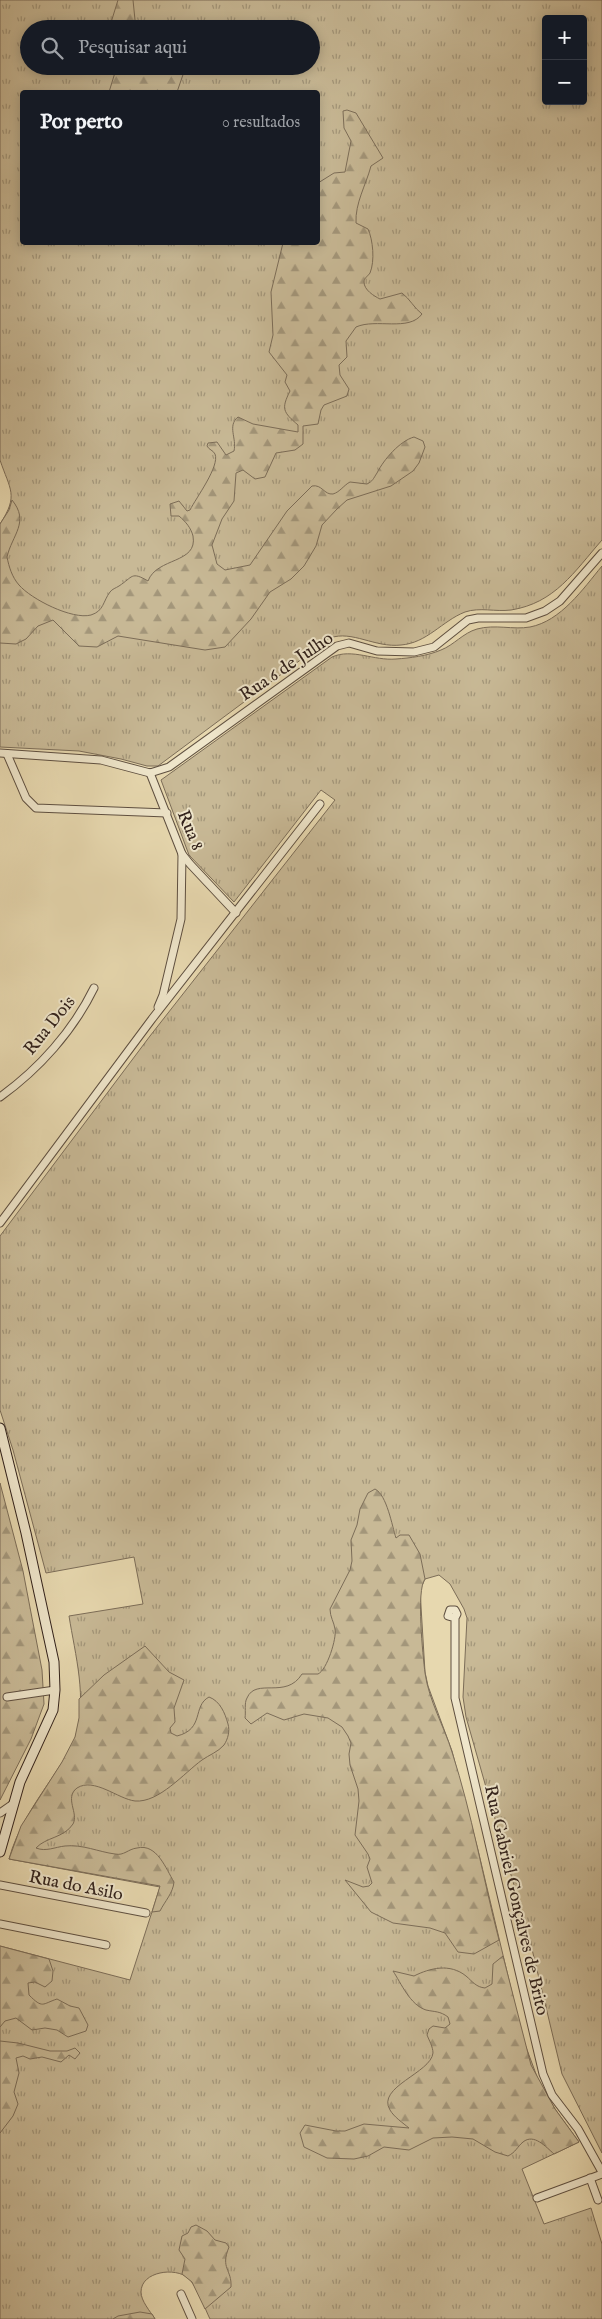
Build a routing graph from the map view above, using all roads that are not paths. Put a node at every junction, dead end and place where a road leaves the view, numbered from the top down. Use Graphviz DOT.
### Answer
graph roads {
  1 [pos="602,553"];
  2 [pos="4,754"];
  3 [pos="150,773"];
  4 [pos="320,804"];
  5 [pos="167,813"];
  6 [pos="182,854"];
  7 [pos="236,914"];
  8 [pos="94,988"];
  9 [pos="152,1020"];
  10 [pos="0,1097"];
  11 [pos="0,1224"];
  12 [pos="0,1428"];
  13 [pos="454,1618"];
  14 [pos="56,1690"];
  15 [pos="7,1697"];
  16 [pos="13,1804"];
  17 [pos="0,1813"];
  18 [pos="0,1852"];
  19 [pos="0,1885"];
  20 [pos="146,1913"];
  21 [pos="0,1924"];
  22 [pos="106,1945"];
  23 [pos="602,2173"];
  24 [pos="590,2178"];
  25 [pos="537,2198"];
  26 [pos="598,2200"];
  27 [pos="181,2294"];
  28 [pos="192,2319"];
  1 -- 3 [label="street, Rua 6 de Julho"];
  2 -- 3 [label="street"];
  2 -- 5 [label="street"];
  3 -- 5 [label="street, Rua 8"];
  4 -- 7 [label="street"];
  5 -- 6 [label="street, Rua 8"];
  6 -- 7 [label="street, Rua 8"];
  6 -- 9 [label="street"];
  7 -- 9 [label="street"];
  8 -- 10 [label="street, Rua Dois"];
  9 -- 11 [label="street"];
  12 -- 14 [label="street"];
  13 -- 23 [label="street, Rua Gabriel Gonçalves de Brito"];
  14 -- 15 [label="street"];
  14 -- 16 [label="street"];
  16 -- 17 [label="street"];
  16 -- 18 [label="street"];
  19 -- 20 [label="street, Rua do Asilo"];
  21 -- 22 [label="street"];
  23 -- 24 [label="street"];
  24 -- 25 [label="street"];
  24 -- 26 [label="street"];
  27 -- 28 [label="street"];
}
